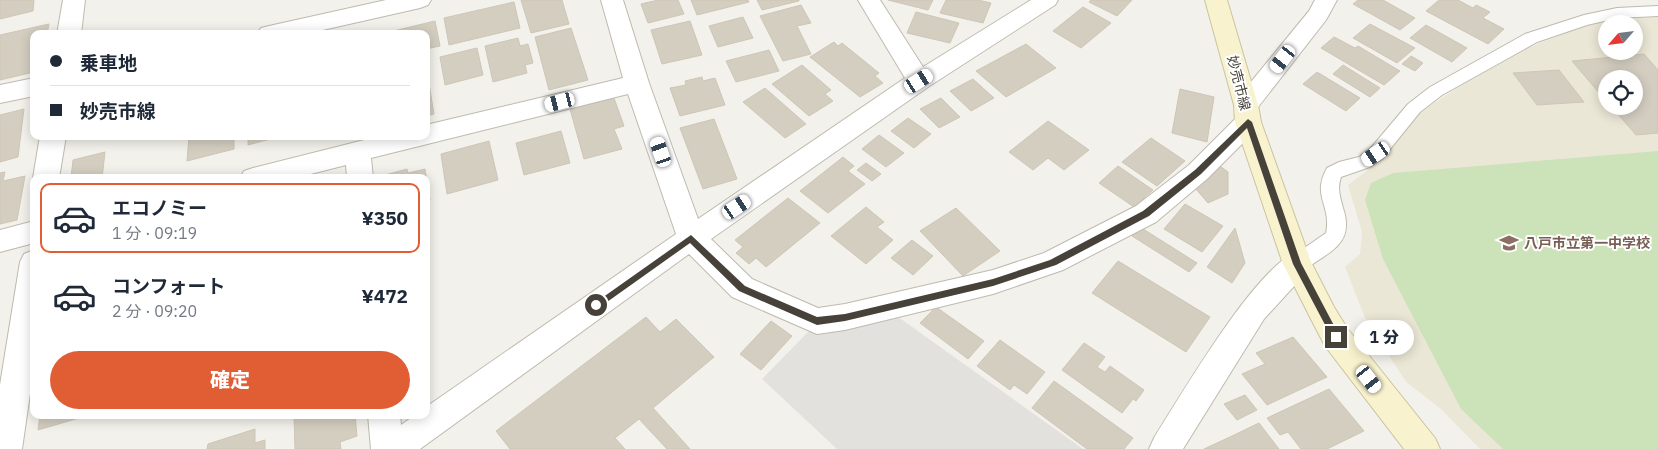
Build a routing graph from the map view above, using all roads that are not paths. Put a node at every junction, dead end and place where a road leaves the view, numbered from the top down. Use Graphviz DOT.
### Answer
graph roads {
  1 [pos="74,0"];
  2 [pos="420,0"];
  3 [pos="612,0"];
  4 [pos="869,0"];
  5 [pos="1047,0"];
  6 [pos="1216,0"];
  7 [pos="1326,0"];
  8 [pos="1658,11"];
  9 [pos="70,30"];
  10 [pos="287,30"];
  11 [pos="919,81"];
  12 [pos="637,83"];
  13 [pos="30,88"];
  14 [pos="0,94"];
  15 [pos="1247,113"];
  16 [pos="430,134"];
  17 [pos="52,140"];
  18 [pos="404,140"];
  19 [pos="358,152"];
  20 [pos="47,174"];
  21 [pos="269,174"];
  22 [pos="360,174"];
  23 [pos="30,233"];
  24 [pos="691,238"];
  25 [pos="0,241"];
  26 [pos="1297,264"];
  27 [pos="30,289"];
  28 [pos="384,419"];
  29 [pos="6,449"];
  30 [pos="387,449"];
  31 [pos="393,449"];
  32 [pos="1165,449"];
  33 [pos="1424,449"];
  1 -- 9 [label="street"];
  2 -- 10 [label="street"];
  3 -- 12 [label="street"];
  4 -- 11 [label="street"];
  5 -- 11 [label="street"];
  6 -- 15 [label="main road, 妙売市線"];
  7 -- 15 [label="street"];
  8 -- 26 [label="lane"];
  11 -- 24 [label="street"];
  12 -- 16 [label="street"];
  12 -- 24 [label="street"];
  13 -- 14 [label="street"];
  15 -- 24 [label="street"];
  15 -- 26 [label="main road, 妙売市線"];
  17 -- 20 [label="street"];
  18 -- 19 [label="street"];
  19 -- 21 [label="street"];
  19 -- 22 [label="street"];
  23 -- 25 [label="street"];
  24 -- 31 [label="street"];
  26 -- 32 [label="street"];
  26 -- 33 [label="main road, 妙売市線"];
  27 -- 29 [label="street"];
  28 -- 30 [label="street"];
}
